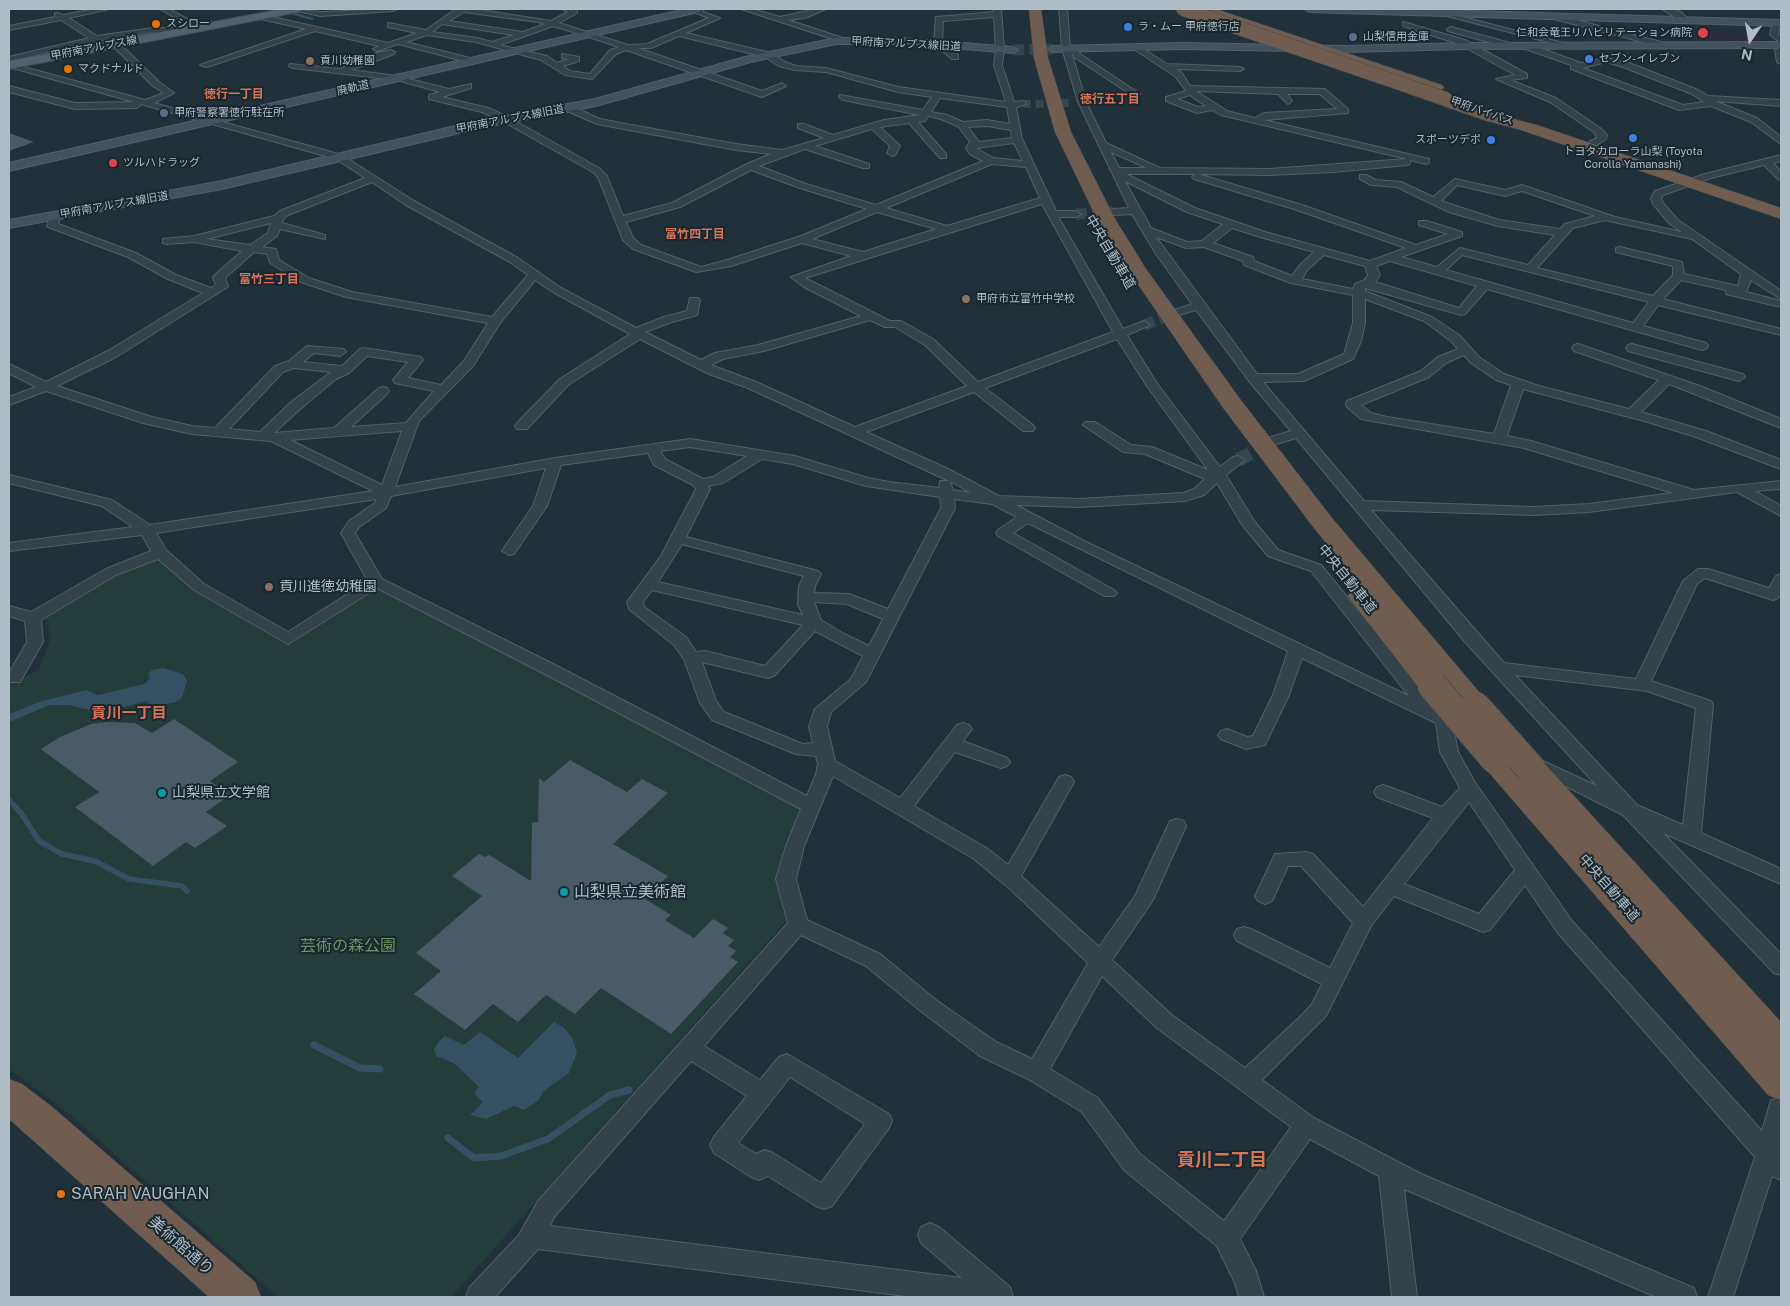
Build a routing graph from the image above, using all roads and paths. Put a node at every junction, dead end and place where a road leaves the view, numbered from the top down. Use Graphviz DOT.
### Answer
graph roads {
  1 [pos="48,9"];
  2 [pos="105,9"];
  3 [pos="164,9"];
  4 [pos="286,9"];
  5 [pos="392,9"];
  6 [pos="460,9"];
  7 [pos="464,9"];
  8 [pos="566,9"];
  9 [pos="698,9"];
  10 [pos="745,9"];
  11 [pos="822,9"];
  12 [pos="1025,9"];
  13 [pos="1035,9"];
  14 [pos="1066,9"];
  15 [pos="1173,9"];
  16 [pos="1183,9"];
  17 [pos="1196,9"];
  18 [pos="1204,9"];
  19 [pos="1309,9"];
  20 [pos="1424,9"];
  21 [pos="1666,9"];
  22 [pos="997,11"];
  23 [pos="1383,11"];
  24 [pos="1438,13"];
  25 [pos="259,16"];
  26 [pos="1553,16"];
  27 [pos="62,18"];
  28 [pos="776,20"];
  29 [pos="1685,20"];
  30 [pos="442,22"];
  31 [pos="1781,23"];
  32 [pos="552,24"];
  33 [pos="1406,24"];
  34 [pos="392,25"];
  35 [pos="196,26"];
  36 [pos="9,28"];
  37 [pos="313,29"];
  38 [pos="174,30"];
  39 [pos="427,32"];
  40 [pos="522,34"];
  41 [pos="589,34"];
  42 [pos="677,34"];
  43 [pos="96,39"];
  44 [pos="848,41"];
  45 [pos="398,42"];
  46 [pos="115,44"];
  47 [pos="938,44"];
  48 [pos="387,45"];
  49 [pos="492,45"];
  50 [pos="1567,45"];
  51 [pos="1662,45"];
  52 [pos="415,46"];
  53 [pos="1467,46"];
  54 [pos="1511,46"];
  55 [pos="1526,46"];
  56 [pos="625,47"];
  57 [pos="1137,47"];
  58 [pos="1781,47"];
  59 [pos="1070,48"];
  60 [pos="1288,48"];
  61 [pos="375,49"];
  62 [pos="1000,49"];
  63 [pos="1053,49"];
  64 [pos="1324,49"];
  65 [pos="1013,50"];
  66 [pos="514,51"];
  67 [pos="565,56"];
  68 [pos="768,56"];
  69 [pos="956,56"];
  70 [pos="471,61"];
  71 [pos="1781,62"];
  72 [pos="9,63"];
  73 [pos="1590,64"];
  74 [pos="204,65"];
  75 [pos="294,66"];
  76 [pos="556,66"];
  77 [pos="1165,66"];
  78 [pos="1580,66"];
  79 [pos="1240,69"];
  80 [pos="703,72"];
  81 [pos="338,73"];
  82 [pos="397,78"];
  83 [pos="1633,79"];
  84 [pos="468,86"];
  85 [pos="782,86"];
  86 [pos="1684,88"];
  87 [pos="9,89"];
  88 [pos="1189,90"];
  89 [pos="448,92"];
  90 [pos="1281,92"];
  91 [pos="1136,94"];
  92 [pos="1781,94"];
  93 [pos="937,96"];
  94 [pos="1649,96"];
  95 [pos="843,97"];
  96 [pos="1449,98"];
  97 [pos="1708,100"];
  98 [pos="1781,103"];
  99 [pos="148,104"];
  100 [pos="1024,104"];
  101 [pos="1011,106"];
  102 [pos="1212,106"];
  103 [pos="568,108"];
  104 [pos="926,114"];
  105 [pos="1297,115"];
  106 [pos="505,119"];
  107 [pos="211,121"];
  108 [pos="912,121"];
  109 [pos="1255,122"];
  110 [pos="962,125"];
  111 [pos="801,126"];
  112 [pos="874,126"];
  113 [pos="1016,128"];
  114 [pos="1532,128"];
  115 [pos="1554,132"];
  116 [pos="1313,135"];
  117 [pos="833,138"];
  118 [pos="1017,140"];
  119 [pos="1781,141"];
  120 [pos="1102,144"];
  121 [pos="1592,144"];
  122 [pos="805,146"];
  123 [pos="972,146"];
  124 [pos="782,153"];
  125 [pos="892,153"];
  126 [pos="944,156"];
  127 [pos="339,158"];
  128 [pos="1781,158"];
  129 [pos="991,161"];
  130 [pos="1767,162"];
  131 [pos="1368,164"];
  132 [pos="1029,165"];
  133 [pos="750,166"];
  134 [pos="866,166"];
  135 [pos="9,167"];
  136 [pos="1116,172"];
  137 [pos="1163,172"];
  138 [pos="1183,173"];
  139 [pos="1363,177"];
  140 [pos="1781,177"];
  141 [pos="374,178"];
  142 [pos="1693,181"];
  143 [pos="1398,184"];
  144 [pos="1045,200"];
  145 [pos="1434,202"];
  146 [pos="1781,208"];
  147 [pos="878,209"];
  148 [pos="1134,211"];
  149 [pos="1113,212"];
  150 [pos="1052,214"];
  151 [pos="1076,214"];
  152 [pos="1781,214"];
  153 [pos="55,216"];
  154 [pos="1605,217"];
  155 [pos="620,220"];
  156 [pos="277,221"];
  157 [pos="1423,223"];
  158 [pos="9,224"];
  159 [pos="1230,224"];
  160 [pos="946,229"];
  161 [pos="1146,230"];
  162 [pos="1564,233"];
  163 [pos="321,237"];
  164 [pos="1696,238"];
  165 [pos="194,239"];
  166 [pos="800,239"];
  167 [pos="168,241"];
  168 [pos="1205,244"];
  169 [pos="1415,248"];
  170 [pos="251,250"];
  171 [pos="1620,250"];
  172 [pos="1322,251"];
  173 [pos="862,256"];
  174 [pos="1392,258"];
  175 [pos="1370,264"];
  176 [pos="1530,269"];
  177 [pos="1439,271"];
  178 [pos="1747,273"];
  179 [pos="533,276"];
  180 [pos="1679,276"];
  181 [pos="1295,280"];
  182 [pos="1485,284"];
  183 [pos="1363,288"];
  184 [pos="1724,291"];
  185 [pos="212,292"];
  186 [pos="1781,296"];
  187 [pos="694,300"];
  188 [pos="1656,300"];
  189 [pos="1781,304"];
  190 [pos="1199,305"];
  191 [pos="1180,312"];
  192 [pos="873,316"];
  193 [pos="495,322"];
  194 [pos="1144,325"];
  195 [pos="1641,328"];
  196 [pos="1781,332"];
  197 [pos="637,333"];
  198 [pos="1120,334"];
  199 [pos="1702,346"];
  200 [pos="1578,348"];
  201 [pos="1632,348"];
  202 [pos="1466,350"];
  203 [pos="340,352"];
  204 [pos="1621,362"];
  205 [pos="293,364"];
  206 [pos="702,365"];
  207 [pos="9,368"];
  208 [pos="345,370"];
  209 [pos="1739,377"];
  210 [pos="1253,378"];
  211 [pos="1666,379"];
  212 [pos="1518,384"];
  213 [pos="46,386"];
  214 [pos="976,387"];
  215 [pos="444,389"];
  216 [pos="383,392"];
  217 [pos="9,401"];
  218 [pos="1630,414"];
  219 [pos="1781,424"];
  220 [pos="1090,425"];
  221 [pos="411,426"];
  222 [pos="522,426"];
  223 [pos="1028,428"];
  224 [pos="856,431"];
  225 [pos="338,432"];
  226 [pos="218,433"];
  227 [pos="1299,433"];
  228 [pos="268,437"];
  229 [pos="1499,439"];
  230 [pos="1276,440"];
  231 [pos="652,448"];
  232 [pos="760,454"];
  233 [pos="1238,460"];
  234 [pos="555,462"];
  235 [pos="1781,465"];
  236 [pos="943,472"];
  237 [pos="1216,476"];
  238 [pos="9,479"];
  239 [pos="700,484"];
  240 [pos="1781,485"];
  241 [pos="1739,488"];
  242 [pos="385,492"];
  243 [pos="946,494"];
  244 [pos="1694,495"];
  245 [pos="996,500"];
  246 [pos="1359,505"];
  247 [pos="1781,512"];
  248 [pos="1027,517"];
  249 [pos="148,530"];
  250 [pos="678,539"];
  251 [pos="9,547"];
  252 [pos="509,551"];
  253 [pos="160,553"];
  254 [pos="1781,579"];
  255 [pos="376,582"];
  256 [pos="648,584"];
  257 [pos="1109,593"];
  258 [pos="806,597"];
  259 [pos="9,611"];
  260 [pos="890,616"];
  261 [pos="33,618"];
  262 [pos="814,623"];
  263 [pos="1296,650"];
  264 [pos="873,654"];
  265 [pos="692,658"];
  266 [pos="1498,668"];
  267 [pos="14,678"];
  268 [pos="1641,685"];
  269 [pos="1438,716"];
  270 [pos="1227,736"];
  271 [pos="825,756"];
  272 [pos="1001,762"];
  273 [pos="1065,782"];
  274 [pos="1470,788"];
  275 [pos="1383,792"];
  276 [pos="812,806"];
  277 [pos="902,809"];
  278 [pos="1630,810"];
  279 [pos="1446,816"];
  280 [pos="1177,826"];
  281 [pos="1691,837"];
  282 [pos="1526,870"];
  283 [pos="1010,878"];
  284 [pos="1781,878"];
  285 [pos="1392,887"];
  286 [pos="1265,896"];
  287 [pos="1364,921"];
  288 [pos="798,925"];
  289 [pos="1244,935"];
  290 [pos="1099,963"];
  291 [pos="1781,966"];
  292 [pos="1334,980"];
  293 [pos="1781,1047"];
  294 [pos="689,1048"];
  295 [pos="1036,1072"];
  296 [pos="1247,1080"];
  297 [pos="763,1094"];
  298 [pos="1780,1095"];
  299 [pos="9,1096"];
  300 [pos="1306,1125"];
  301 [pos="1775,1161"];
  302 [pos="1390,1171"];
  303 [pos="930,1235"];
  304 [pos="531,1236"];
  305 [pos="1226,1238"];
  306 [pos="1002,1296"];
  307 [pos="240,1297"];
  308 [pos="478,1297"];
  309 [pos="1251,1297"];
  310 [pos="1404,1297"];
  311 [pos="1685,1297"];
  312 [pos="1720,1297"];
  1 -- 27 [label="street"];
  2 -- 27 [label="street"];
  3 -- 35 [label="street"];
  4 -- 5 [label="street"];
  4 -- 25 [label="main road, 甲府南アルプス線"];
  4 -- 35 [label="main road, 甲府南アルプス線"];
  6 -- 7 [label="street"];
  7 -- 30 [label="street"];
  7 -- 32 [label="street"];
  8 -- 32 [label="street"];
  9 -- 41 [label="street, 廃軌道"];
  9 -- 42 [label="street"];
  10 -- 28 [label="street"];
  11 -- 28 [label="street"];
  12 -- 298 [label="highway, 中央自動車道, bridge"];
  13 -- 293 [label="highway, 中央自動車道, bridge"];
  14 -- 59 [label="street"];
  15 -- 60 [label="highway"];
  16 -- 96 [label="highway, 甲府バイパス, bridge"];
  17 -- 96 [label="highway, 甲府バイパス"];
  18 -- 64 [label="highway"];
  19 -- 23 [label="street"];
  20 -- 24 [label="street"];
  21 -- 29 [label="street"];
  22 -- 47 [label="street"];
  22 -- 62 [label="street"];
  23 -- 24 [label="street"];
  23 -- 54 [label="street"];
  24 -- 26 [label="street"];
  24 -- 50 [label="street"];
  25 -- 37 [label="street"];
  25 -- 46 [label="main road, 甲府南アルプス線"];
  26 -- 29 [label="street"];
  26 -- 51 [label="street"];
  27 -- 36 [label="street"];
  27 -- 43 [label="street"];
  28 -- 44 [label="street"];
  29 -- 31 [label="street"];
  30 -- 39 [label="street"];
  30 -- 40 [label="street"];
  31 -- 58 [label="street"];
  32 -- 40 [label="street"];
  32 -- 41 [label="street"];
  33 -- 53 [label="street"];
  34 -- 39 [label="street"];
  35 -- 38 [label="main road, 甲府南アルプス線"];
  37 -- 48 [label="street"];
  37 -- 74 [label="street"];
  38 -- 43 [label="street"];
  38 -- 72 [label="main road, 甲府南アルプス線"];
  39 -- 45 [label="street"];
  39 -- 49 [label="street"];
  40 -- 49 [label="street"];
  41 -- 56 [label="street"];
  41 -- 66 [label="street, 廃軌道"];
  42 -- 56 [label="street"];
  42 -- 68 [label="street"];
  43 -- 72 [label="street"];
  44 -- 47 [label="street, 甲府南アルプス線旧道"];
  44 -- 68 [label="street, 甲府南アルプス線旧道"];
  45 -- 48 [label="street"];
  45 -- 52 [label="street"];
  46 -- 72 [label="main road, 甲府南アルプス線"];
  46 -- 99 [label="street"];
  47 -- 62 [label="street, 甲府南アルプス線旧道"];
  47 -- 69 [label="street"];
  48 -- 61 [label="street"];
  49 -- 66 [label="street"];
  50 -- 51 [label="street"];
  50 -- 55 [label="street"];
  51 -- 58 [label="street"];
  52 -- 70 [label="street"];
  52 -- 81 [label="street"];
  53 -- 54 [label="street"];
  53 -- 64 [label="street"];
  53 -- 121 [label="street"];
  54 -- 55 [label="street"];
  55 -- 78 [label="street"];
  56 -- 76 [label="street"];
  56 -- 80 [label="street"];
  57 -- 59 [label="street"];
  57 -- 60 [label="street"];
  57 -- 77 [label="street"];
  58 -- 71 [label="street"];
  59 -- 63 [label="street"];
  59 -- 91 [label="street"];
  59 -- 120 [label="street"];
  60 -- 64 [label="street"];
  60 -- 114 [label="highway"];
  62 -- 65 [label="street, 甲府南アルプス線旧道"];
  62 -- 101 [label="street"];
  64 -- 115 [label="highway"];
  66 -- 70 [label="street, 廃軌道"];
  66 -- 76 [label="street"];
  67 -- 76 [label="street"];
  68 -- 80 [label="street, 甲府南アルプス線旧道"];
  68 -- 93 [label="street"];
  70 -- 82 [label="street, 廃軌道"];
  72 -- 99 [label="street"];
  73 -- 78 [label="street"];
  73 -- 83 [label="street"];
  73 -- 86 [label="street"];
  75 -- 81 [label="street"];
  77 -- 79 [label="street"];
  77 -- 88 [label="street"];
  78 -- 94 [label="street"];
  80 -- 85 [label="street"];
  80 -- 103 [label="street, 甲府南アルプス線旧道"];
  81 -- 82 [label="street"];
  82 -- 89 [label="street"];
  82 -- 107 [label="street, 廃軌道"];
  84 -- 89 [label="street"];
  86 -- 94 [label="street"];
  86 -- 97 [label="street"];
  87 -- 99 [label="street"];
  88 -- 90 [label="street"];
  88 -- 102 [label="street"];
  88 -- 102 [label="street"];
  89 -- 106 [label="street"];
  90 -- 105 [label="street"];
  90 -- 105 [label="street"];
  92 -- 98 [label="street"];
  93 -- 101 [label="street"];
  93 -- 104 [label="street"];
  94 -- 97 [label="street"];
  95 -- 104 [label="street"];
  96 -- 114 [label="highway, 甲府バイパス"];
  96 -- 115 [label="highway, 甲府バイパス"];
  97 -- 98 [label="street"];
  97 -- 119 [label="street"];
  99 -- 107 [label="street"];
  100 -- 101 [label="street"];
  101 -- 113 [label="street"];
  102 -- 109 [label="street"];
  103 -- 106 [label="street, 甲府南アルプス線旧道"];
  103 -- 124 [label="street"];
  104 -- 108 [label="street"];
  104 -- 110 [label="street"];
  105 -- 109 [label="street"];
  105 -- 116 [label="street"];
  106 -- 127 [label="street, 甲府南アルプス線旧道"];
  106 -- 155 [label="street"];
  107 -- 127 [label="street"];
  107 -- 135 [label="street, 廃軌道"];
  108 -- 112 [label="street"];
  108 -- 126 [label="street"];
  109 -- 116 [label="street"];
  110 -- 113 [label="street"];
  110 -- 123 [label="street"];
  111 -- 117 [label="street"];
  112 -- 117 [label="street"];
  112 -- 125 [label="street"];
  113 -- 118 [label="street"];
  114 -- 142 [label="highway, 甲府バイパス"];
  115 -- 121 [label="highway, 甲府バイパス"];
  116 -- 131 [label="street"];
  117 -- 122 [label="street"];
  118 -- 123 [label="street"];
  118 -- 132 [label="street"];
  120 -- 136 [label="street"];
  120 -- 137 [label="street"];
  121 -- 142 [label="highway, 甲府バイパス"];
  122 -- 124 [label="street"];
  122 -- 134 [label="street"];
  123 -- 129 [label="street"];
  124 -- 133 [label="street"];
  127 -- 141 [label="street"];
  127 -- 153 [label="street, 甲府南アルプス線旧道"];
  128 -- 130 [label="street"];
  129 -- 132 [label="street"];
  129 -- 147 [label="street"];
  130 -- 140 [label="street"];
  130 -- 142 [label="street"];
  131 -- 138 [label="street"];
  131 -- 143 [label="street"];
  132 -- 144 [label="street"];
  133 -- 147 [label="street"];
  133 -- 155 [label="street"];
  136 -- 137 [label="street"];
  136 -- 148 [label="street"];
  136 -- 159 [label="street"];
  137 -- 138 [label="street"];
  138 -- 169 [label="street"];
  139 -- 143 [label="street"];
  141 -- 156 [label="street"];
  141 -- 179 [label="street"];
  142 -- 146 [label="highway, 甲府バイパス"];
  142 -- 152 [label="highway, 甲府バイパス"];
  142 -- 164 [label="street"];
  143 -- 145 [label="street"];
  144 -- 150 [label="street"];
  144 -- 160 [label="street"];
  145 -- 154 [label="street"];
  145 -- 162 [label="street"];
  147 -- 160 [label="street"];
  147 -- 166 [label="street"];
  148 -- 149 [label="street"];
  148 -- 161 [label="street"];
  150 -- 151 [label="street"];
  150 -- 198 [label="street"];
  153 -- 158 [label="street, 甲府南アルプス線旧道"];
  153 -- 185 [label="street"];
  154 -- 162 [label="street"];
  154 -- 164 [label="street"];
  155 -- 166 [label="street"];
  156 -- 163 [label="street"];
  156 -- 165 [label="street"];
  156 -- 170 [label="street"];
  157 -- 169 [label="street"];
  159 -- 168 [label="street"];
  159 -- 172 [label="street"];
  160 -- 173 [label="street"];
  161 -- 168 [label="street"];
  161 -- 190 [label="street"];
  162 -- 176 [label="street"];
  164 -- 178 [label="street"];
  165 -- 167 [label="street"];
  165 -- 170 [label="street"];
  166 -- 173 [label="street"];
  168 -- 181 [label="street"];
  169 -- 174 [label="street"];
  170 -- 185 [label="street"];
  170 -- 193 [label="street"];
  171 -- 180 [label="street"];
  172 -- 175 [label="street"];
  172 -- 181 [label="street"];
  173 -- 192 [label="street"];
  174 -- 175 [label="street"];
  174 -- 177 [label="street"];
  175 -- 183 [label="street"];
  176 -- 177 [label="street"];
  176 -- 188 [label="street"];
  177 -- 182 [label="street"];
  178 -- 180 [label="street"];
  178 -- 186 [label="street"];
  179 -- 193 [label="street"];
  179 -- 197 [label="street"];
  180 -- 188 [label="street"];
  181 -- 183 [label="street"];
  182 -- 183 [label="street"];
  182 -- 195 [label="street"];
  183 -- 202 [label="street"];
  183 -- 210 [label="street"];
  184 -- 189 [label="street"];
  185 -- 213 [label="street"];
  187 -- 197 [label="street"];
  188 -- 195 [label="street"];
  188 -- 196 [label="street"];
  190 -- 191 [label="street"];
  190 -- 210 [label="street"];
  192 -- 206 [label="street"];
  192 -- 214 [label="street"];
  193 -- 215 [label="street"];
  194 -- 198 [label="street"];
  195 -- 199 [label="street"];
  195 -- 201 [label="street"];
  197 -- 206 [label="street"];
  197 -- 222 [label="street"];
  198 -- 214 [label="street"];
  198 -- 237 [label="street"];
  200 -- 204 [label="street"];
  201 -- 204 [label="street"];
  201 -- 209 [label="street"];
  202 -- 212 [label="street"];
  202 -- 229 [label="street"];
  203 -- 205 [label="street"];
  204 -- 211 [label="street"];
  205 -- 208 [label="street"];
  205 -- 226 [label="street"];
  206 -- 224 [label="street"];
  207 -- 213 [label="street"];
  208 -- 215 [label="street"];
  208 -- 228 [label="street"];
  210 -- 227 [label="street"];
  211 -- 218 [label="street"];
  211 -- 219 [label="street"];
  212 -- 218 [label="street"];
  212 -- 229 [label="street"];
  213 -- 217 [label="street"];
  213 -- 226 [label="street"];
  214 -- 223 [label="street"];
  214 -- 224 [label="street"];
  215 -- 221 [label="street"];
  216 -- 225 [label="street"];
  218 -- 235 [label="street"];
  220 -- 237 [label="street"];
  221 -- 225 [label="street"];
  221 -- 242 [label="street"];
  224 -- 236 [label="street"];
  225 -- 228 [label="street"];
  226 -- 228 [label="street"];
  227 -- 230 [label="street"];
  227 -- 246 [label="street"];
  228 -- 242 [label="street"];
  229 -- 244 [label="street"];
  231 -- 232 [label="street"];
  231 -- 234 [label="street"];
  231 -- 239 [label="street"];
  232 -- 239 [label="street"];
  232 -- 243 [label="street"];
  233 -- 237 [label="street"];
  234 -- 242 [label="street"];
  234 -- 252 [label="street"];
  236 -- 243 [label="street"];
  236 -- 245 [label="street"];
  237 -- 245 [label="street"];
  237 -- 269 [label="street"];
  238 -- 249 [label="street"];
  239 -- 250 [label="street"];
  240 -- 241 [label="street"];
  241 -- 244 [label="street"];
  241 -- 247 [label="street"];
  242 -- 249 [label="street"];
  242 -- 255 [label="street"];
  243 -- 245 [label="street"];
  243 -- 260 [label="street"];
  244 -- 246 [label="street"];
  245 -- 248 [label="street"];
  246 -- 266 [label="street"];
  248 -- 257 [label="street"];
  248 -- 263 [label="street"];
  249 -- 251 [label="street"];
  249 -- 253 [label="street"];
  250 -- 256 [label="street"];
  250 -- 258 [label="street"];
  253 -- 255 [label="street"];
  253 -- 261 [label="street"];
  254 -- 268 [label="street"];
  255 -- 276 [label="street"];
  256 -- 262 [label="street"];
  256 -- 265 [label="street"];
  258 -- 260 [label="street"];
  258 -- 262 [label="street"];
  259 -- 261 [label="street"];
  260 -- 264 [label="street"];
  261 -- 267 [label="street"];
  262 -- 264 [label="street"];
  262 -- 265 [label="street"];
  263 -- 269 [label="street"];
  263 -- 270 [label="street"];
  264 -- 271 [label="street"];
  265 -- 271 [label="street"];
  266 -- 268 [label="street"];
  266 -- 278 [label="street"];
  268 -- 281 [label="street"];
  269 -- 274 [label="street"];
  269 -- 278 [label="street"];
  271 -- 276 [label="street"];
  271 -- 277 [label="street"];
  272 -- 277 [label="street"];
  273 -- 283 [label="street"];
  274 -- 279 [label="street"];
  274 -- 282 [label="street"];
  275 -- 279 [label="street"];
  276 -- 288 [label="street"];
  277 -- 283 [label="street"];
  278 -- 281 [label="street"];
  278 -- 291 [label="street"];
  279 -- 285 [label="street"];
  280 -- 290 [label="street"];
  281 -- 284 [label="street"];
  282 -- 285 [label="street"];
  282 -- 301 [label="street"];
  283 -- 290 [label="street"];
  285 -- 287 [label="street"];
  286 -- 287 [label="street"];
  287 -- 292 [label="street"];
  288 -- 294 [label="street"];
  288 -- 295 [label="street"];
  289 -- 292 [label="street"];
  290 -- 295 [label="street"];
  290 -- 296 [label="street"];
  292 -- 296 [label="street"];
  294 -- 297 [label="street"];
  294 -- 304 [label="street"];
  295 -- 305 [label="street"];
  296 -- 300 [label="street"];
  297 -- 297 [label="street"];
  298 -- 301 [label="street"];
  299 -- 307 [label="highway, 美術館通り"];
  300 -- 302 [label="street"];
  300 -- 305 [label="street"];
  301 -- 312 [label="street"];
  302 -- 310 [label="street"];
  302 -- 311 [label="street"];
  303 -- 306 [label="street"];
  304 -- 306 [label="street"];
  304 -- 308 [label="street"];
  305 -- 309 [label="street"];
}
